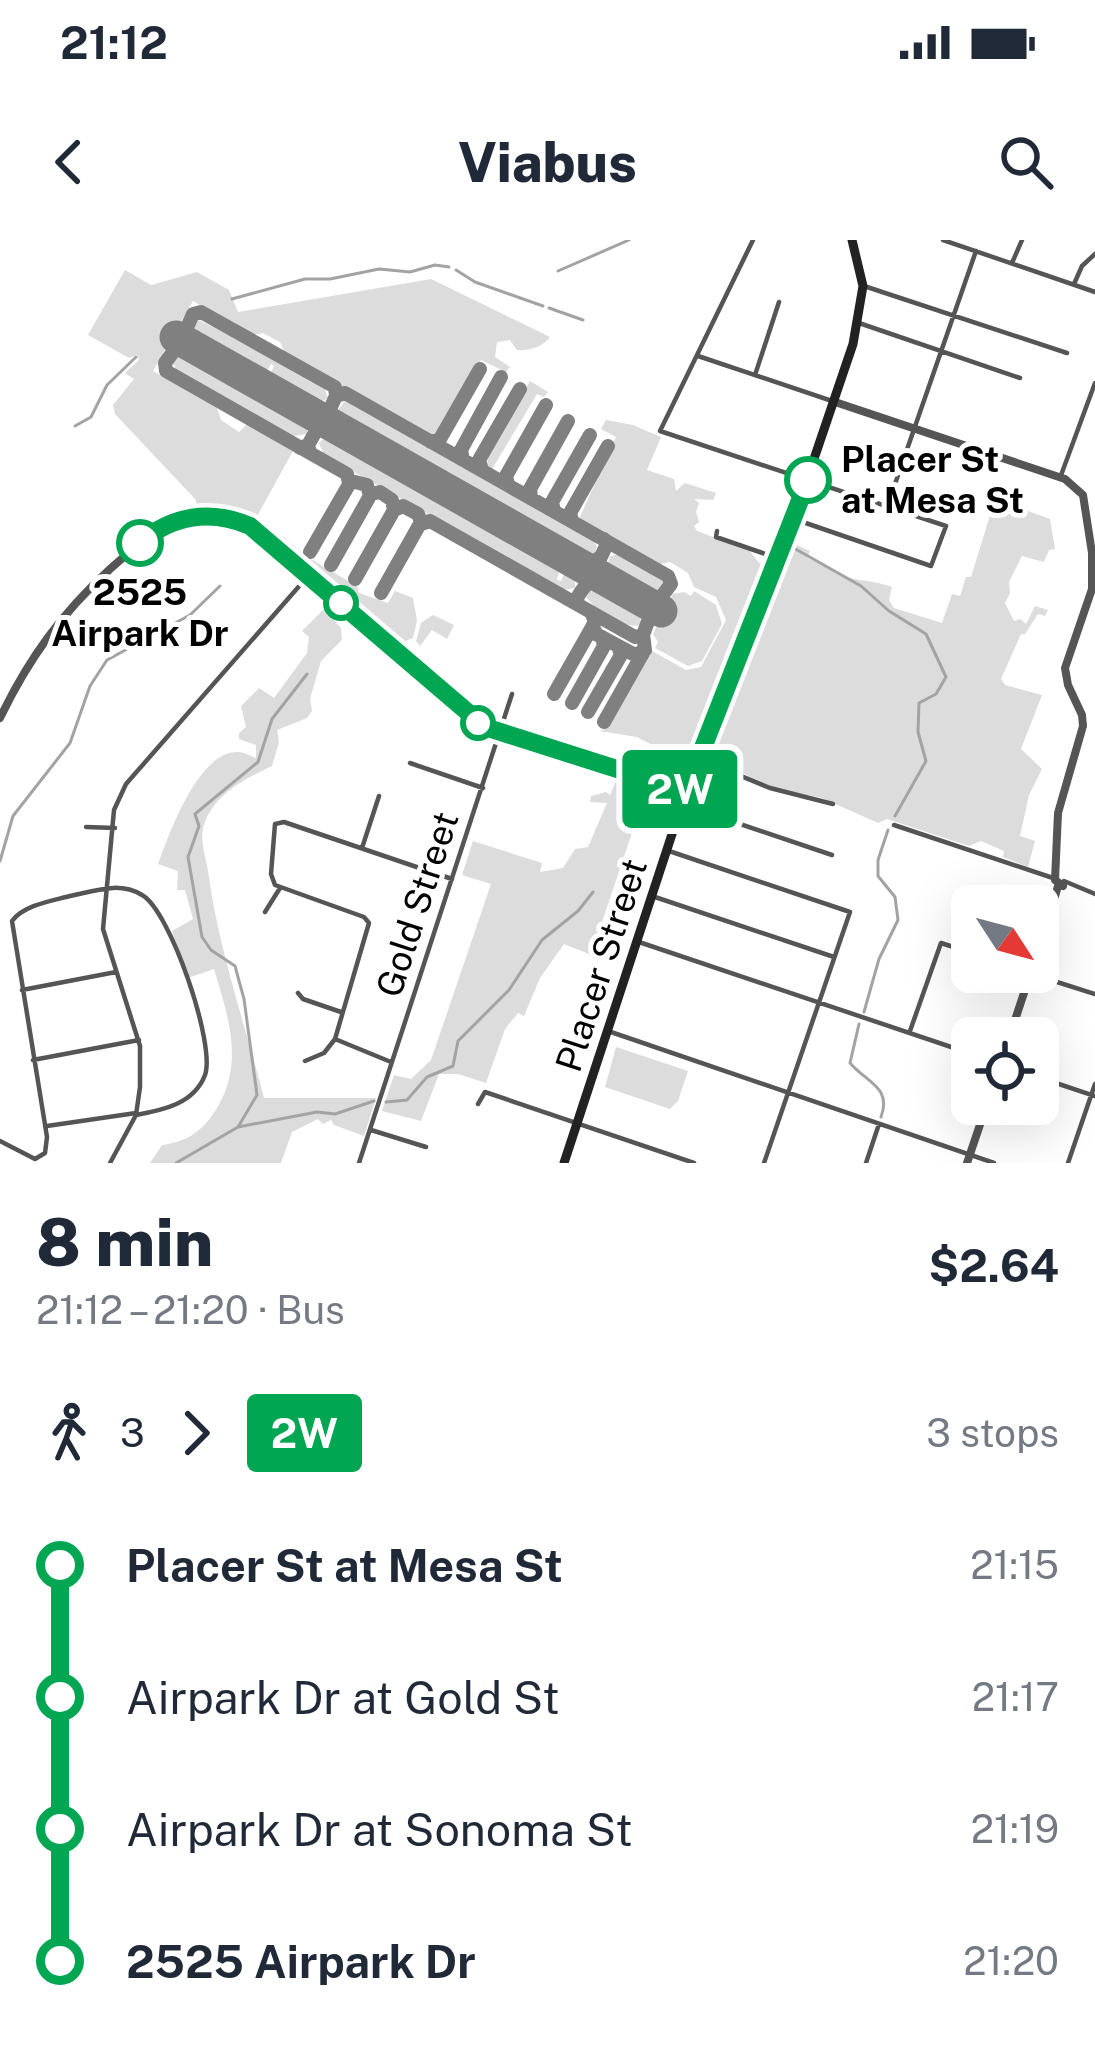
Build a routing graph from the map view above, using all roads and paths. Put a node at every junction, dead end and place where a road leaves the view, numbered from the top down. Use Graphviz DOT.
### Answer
graph roads {
  1 [pos="753,240"];
  2 [pos="852,240"];
  3 [pos="943,240"];
  4 [pos="1022,240"];
  5 [pos="976,251"];
  6 [pos="1095,254"];
  7 [pos="1012,263"];
  8 [pos="1074,284"];
  9 [pos="863,286"];
  10 [pos="1095,292"];
  11 [pos="779,302"];
  12 [pos="954,315"];
  13 [pos="860,323"];
  14 [pos="940,350"];
  15 [pos="1066,353"];
  16 [pos="697,356"];
  17 [pos="755,375"];
  18 [pos="1020,378"];
  19 [pos="1095,382"];
  20 [pos="835,402"];
  21 [pos="913,428"];
  22 [pos="1060,478"];
  23 [pos="808,480"];
  24 [pos="887,507"];
  25 [pos="794,519"];
  26 [pos="717,531"];
  27 [pos="780,559"];
  28 [pos="309,575"];
  29 [pos="1089,619"];
  30 [pos="512,694"];
  31 [pos="0,718"];
  32 [pos="501,734"];
  33 [pos="697,758"];
  34 [pos="410,763"];
  35 [pos="483,788"];
  36 [pos="686,791"];
  37 [pos="380,796"];
  38 [pos="832,803"];
  39 [pos="682,804"];
  40 [pos="894,824"];
  41 [pos="86,827"];
  42 [pos="115,828"];
  43 [pos="362,848"];
  44 [pos="667,850"];
  45 [pos="832,855"];
  46 [pos="453,879"];
  47 [pos="1062,885"];
  48 [pos="108,888"];
  49 [pos="280,889"];
  50 [pos="1059,894"];
  51 [pos="1095,894"];
  52 [pos="651,896"];
  53 [pos="265,912"];
  54 [pos="636,941"];
  55 [pos="951,946"];
  56 [pos="834,957"];
  57 [pos="116,972"];
  58 [pos="1059,982"];
  59 [pos="22,990"];
  60 [pos="298,993"];
  61 [pos="1095,994"];
  62 [pos="819,1003"];
  63 [pos="341,1012"];
  64 [pos="607,1031"];
  65 [pos="910,1034"];
  66 [pos="139,1040"];
  67 [pos="335,1040"];
  68 [pos="951,1047"];
  69 [pos="33,1060"];
  70 [pos="305,1061"];
  71 [pos="392,1063"];
  72 [pos="1059,1083"];
  73 [pos="1095,1084"];
  74 [pos="788,1094"];
  75 [pos="1094,1095"];
  76 [pos="478,1104"];
  77 [pos="137,1114"];
  78 [pos="578,1124"];
  79 [pos="879,1124"];
  80 [pos="980,1125"];
  81 [pos="47,1126"];
  82 [pos="371,1130"];
  83 [pos="0,1141"];
  84 [pos="426,1147"];
  85 [pos="969,1159"];
  86 [pos="110,1163"];
  87 [pos="359,1163"];
  88 [pos="564,1163"];
  89 [pos="694,1163"];
  90 [pos="764,1163"];
  91 [pos="866,1163"];
  92 [pos="994,1163"];
  93 [pos="1068,1163"];
  1 -- 16 [label="street"];
  2 -- 9 [label="main road, Placer Street"];
  3 -- 5 [label="street"];
  4 -- 7 [label="street"];
  5 -- 7 [label="street"];
  5 -- 12 [label="street"];
  6 -- 8 [label="street"];
  7 -- 8 [label="street"];
  8 -- 10 [label="street"];
  9 -- 12 [label="street"];
  9 -- 13 [label="main road, Placer Street"];
  11 -- 17 [label="street"];
  12 -- 14 [label="street"];
  12 -- 15 [label="street"];
  13 -- 14 [label="street"];
  13 -- 20 [label="main road, Placer Street"];
  14 -- 18 [label="street"];
  14 -- 21 [label="street"];
  16 -- 17 [label="street"];
  16 -- 23 [label="street"];
  17 -- 20 [label="street"];
  19 -- 22 [label="street"];
  20 -- 21 [label="street"];
  20 -- 23 [label="main road, Placer Street"];
  21 -- 22 [label="street"];
  21 -- 24 [label="street"];
  22 -- 29 [label="street"];
  23 -- 24 [label="street"];
  23 -- 25 [label="main road, Placer Street"];
  24 -- 25 [label="street"];
  25 -- 27 [label="main road, Placer Street"];
  26 -- 27 [label="street"];
  27 -- 33 [label="main road, Placer Street"];
  28 -- 31 [label="street"];
  28 -- 32 [label="street"];
  28 -- 42 [label="street"];
  29 -- 47 [label="street"];
  30 -- 32 [label="street, Gold Street"];
  32 -- 35 [label="street, Gold Street"];
  32 -- 36 [label="street"];
  33 -- 36 [label="main road, Placer Street"];
  33 -- 38 [label="street"];
  34 -- 35 [label="street"];
  35 -- 46 [label="street, Gold Street"];
  36 -- 39 [label="main road, Placer Street"];
  37 -- 43 [label="street"];
  39 -- 44 [label="main road, Placer Street"];
  39 -- 45 [label="street"];
  40 -- 47 [label="street"];
  41 -- 42 [label="street"];
  42 -- 48 [label="street"];
  43 -- 46 [label="street"];
  43 -- 49 [label="street"];
  44 -- 52 [label="main road, Placer Street"];
  44 -- 56 [label="street"];
  46 -- 71 [label="street, Gold Street"];
  47 -- 50 [label="street"];
  47 -- 51 [label="street"];
  48 -- 57 [label="street"];
  48 -- 59 [label="street"];
  48 -- 77 [label="street"];
  49 -- 53 [label="street"];
  49 -- 63 [label="street"];
  52 -- 54 [label="main road, Placer Street"];
  52 -- 56 [label="street"];
  54 -- 62 [label="street"];
  54 -- 64 [label="main road, Placer Street"];
  55 -- 65 [label="street"];
  56 -- 62 [label="street"];
  57 -- 59 [label="street"];
  57 -- 66 [label="street"];
  58 -- 61 [label="street"];
  59 -- 69 [label="street"];
  60 -- 63 [label="street"];
  62 -- 65 [label="street"];
  62 -- 74 [label="street"];
  63 -- 67 [label="street"];
  64 -- 74 [label="street"];
  64 -- 78 [label="main road, Placer Street"];
  65 -- 68 [label="street"];
  66 -- 69 [label="street"];
  66 -- 77 [label="street"];
  67 -- 70 [label="street"];
  67 -- 71 [label="street"];
  69 -- 81 [label="street"];
  71 -- 82 [label="street, Gold Street"];
  72 -- 75 [label="street"];
  73 -- 75 [label="street"];
  74 -- 79 [label="street"];
  74 -- 90 [label="street"];
  75 -- 93 [label="street"];
  76 -- 78 [label="street"];
  77 -- 81 [label="street"];
  77 -- 86 [label="street"];
  78 -- 88 [label="main road, Placer Street"];
  78 -- 89 [label="street"];
  79 -- 85 [label="street"];
  79 -- 91 [label="street"];
  80 -- 85 [label="street"];
  81 -- 83 [label="street"];
  82 -- 84 [label="street"];
  82 -- 87 [label="street, Gold Street"];
  85 -- 92 [label="street"];
}
